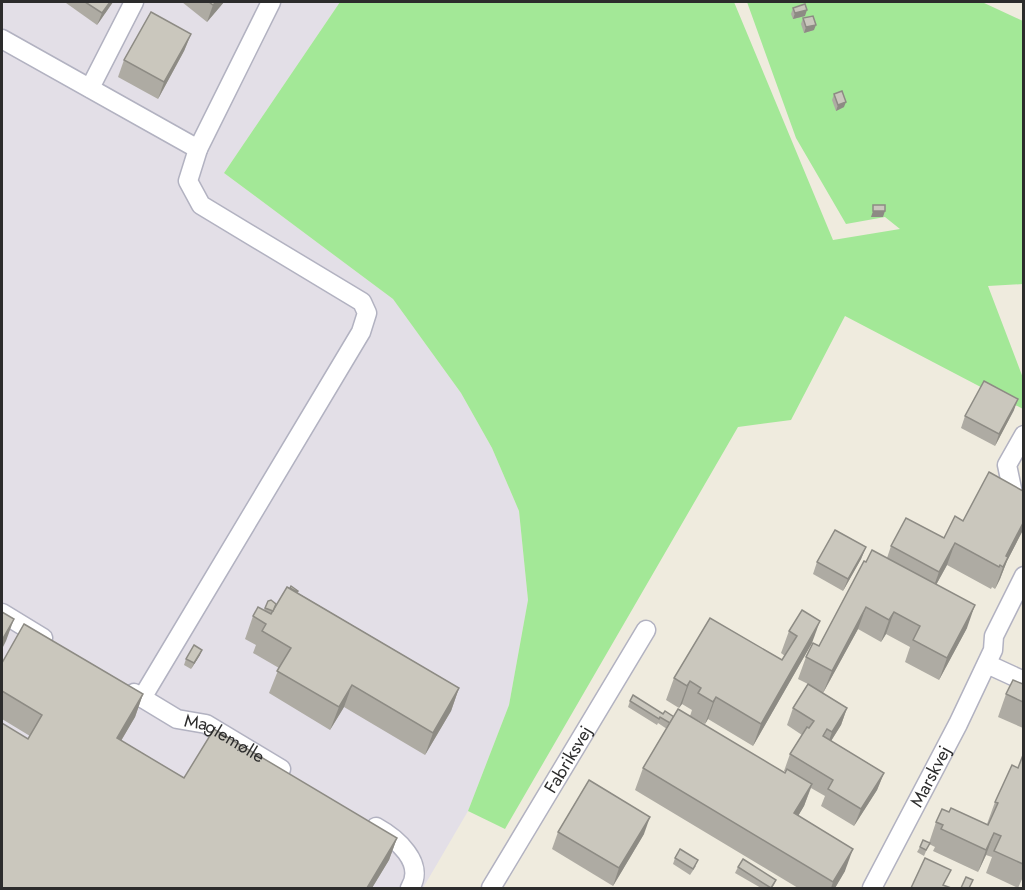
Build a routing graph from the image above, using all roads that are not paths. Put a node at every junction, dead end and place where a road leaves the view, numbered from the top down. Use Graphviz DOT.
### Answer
graph roads {
  1 [pos="134,2"];
  2 [pos="271,2"];
  3 [pos="2,39"];
  4 [pos="90,88"];
  5 [pos="198,149"];
  6 [pos="1023,435"];
  7 [pos="1023,504"];
  8 [pos="1023,576"];
  9 [pos="2,613"];
  10 [pos="646,630"];
  11 [pos="62,650"];
  12 [pos="990,657"];
  13 [pos="1022,678"];
  14 [pos="122,686"];
  15 [pos="142,698"];
  16 [pos="296,778"];
  17 [pos="365,820"];
  18 [pos="410,888"];
  19 [pos="490,888"];
  20 [pos="872,888"];
  1 -- 4 [label="street"];
  2 -- 5 [label="street"];
  3 -- 4 [label="street"];
  4 -- 5 [label="street"];
  5 -- 15 [label="street"];
  6 -- 7 [label="street"];
  8 -- 12 [label="street, Marskvej"];
  9 -- 11 [label="street"];
  10 -- 19 [label="street, Fabriksvej"];
  12 -- 13 [label="street"];
  12 -- 20 [label="street, Marskvej"];
  14 -- 15 [label="street, Maglemølle"];
  15 -- 16 [label="street, Maglemølle"];
  17 -- 18 [label="street"];
}
